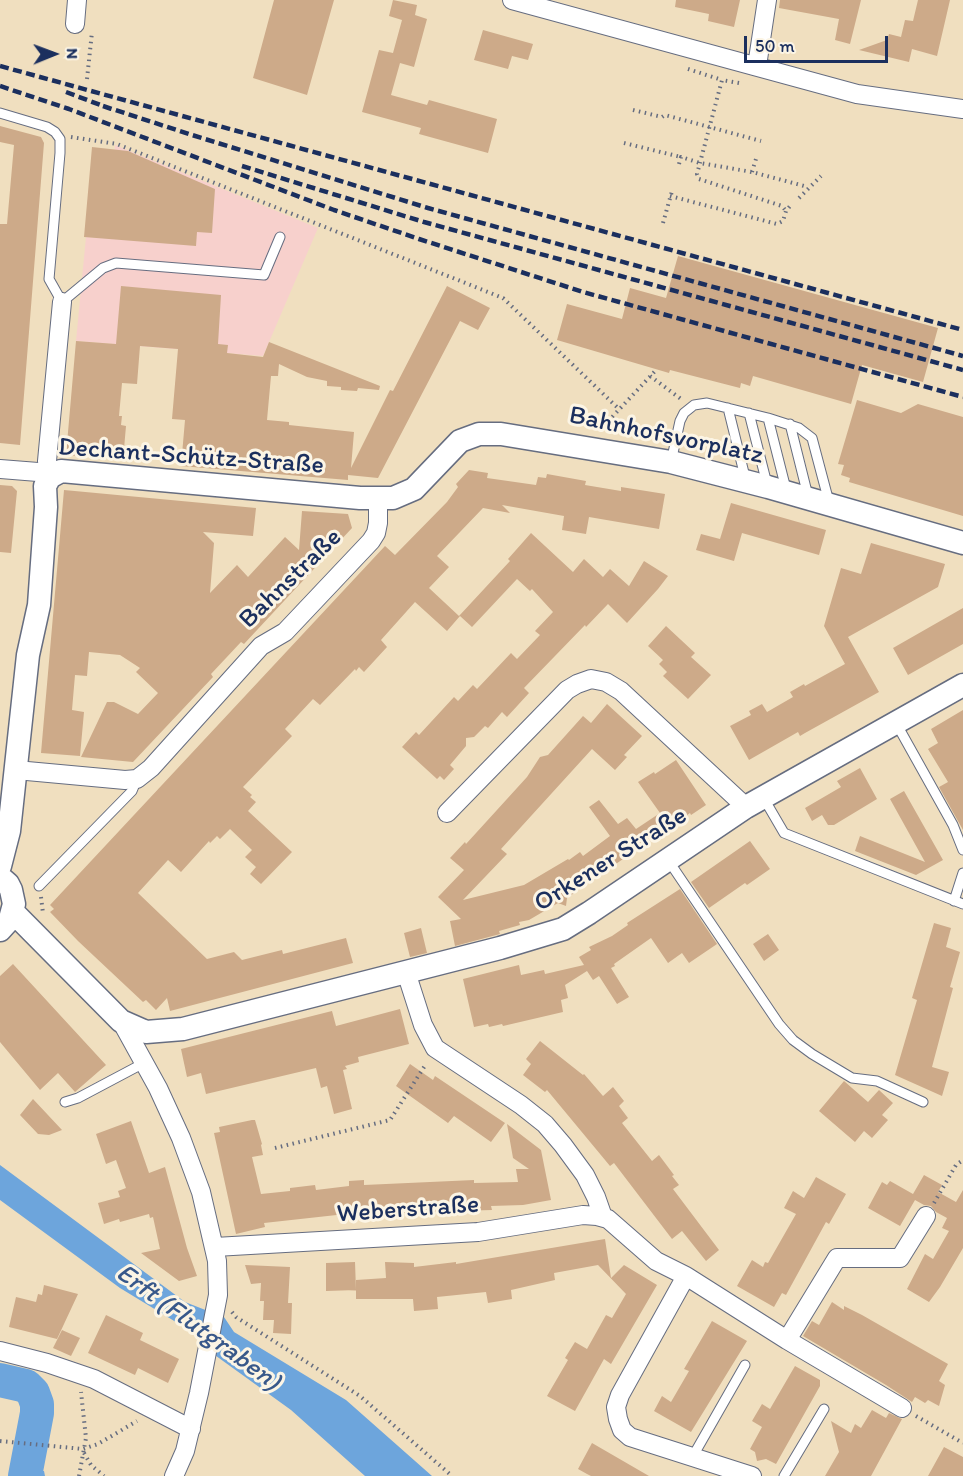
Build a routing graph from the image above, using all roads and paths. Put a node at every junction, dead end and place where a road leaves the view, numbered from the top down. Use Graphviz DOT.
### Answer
graph roads {
  1 [pos="77,0"];
  2 [pos="512,0"];
  3 [pos="767,0"];
  4 [pos="84,23"];
  5 [pos="757,66"];
  6 [pos="87,79"];
  7 [pos="741,83"];
  8 [pos="633,110"];
  9 [pos="963,110"];
  10 [pos="0,113"];
  11 [pos="710,126"];
  12 [pos="58,136"];
  13 [pos="761,141"];
  14 [pos="624,143"];
  15 [pos="681,157"];
  16 [pos="756,159"];
  17 [pos="700,163"];
  18 [pos="679,164"];
  19 [pos="752,172"];
  20 [pos="821,176"];
  21 [pos="808,188"];
  22 [pos="799,198"];
  23 [pos="790,206"];
  24 [pos="786,211"];
  25 [pos="663,223"];
  26 [pos="280,237"];
  27 [pos="62,302"];
  28 [pos="657,369"];
  29 [pos="651,376"];
  30 [pos="691,407"];
  31 [pos="728,408"];
  32 [pos="620,410"];
  33 [pos="749,413"];
  34 [pos="768,418"];
  35 [pos="790,424"];
  36 [pos="589,448"];
  37 [pos="671,462"];
  38 [pos="0,469"];
  39 [pos="50,477"];
  40 [pos="746,481"];
  41 [pos="777,489"];
  42 [pos="378,500"];
  43 [pos="819,501"];
  44 [pos="963,543"];
  45 [pos="963,685"];
  46 [pos="896,723"];
  47 [pos="16,770"];
  48 [pos="144,773"];
  49 [pos="755,802"];
  50 [pos="447,813"];
  51 [pos="963,850"];
  52 [pos="668,860"];
  53 [pos="0,866"];
  54 [pos="963,873"];
  55 [pos="0,877"];
  56 [pos="39,886"];
  57 [pos="958,903"];
  58 [pos="13,912"];
  59 [pos="0,930"];
  60 [pos="406,972"];
  61 [pos="121,1021"];
  62 [pos="435,1048"];
  63 [pos="144,1063"];
  64 [pos="64,1102"];
  65 [pos="923,1102"];
  66 [pos="275,1148"];
  67 [pos="963,1160"];
  68 [pos="926,1216"];
  69 [pos="603,1217"];
  70 [pos="215,1247"];
  71 [pos="686,1276"];
  72 [pos="224,1300"];
  73 [pos="787,1340"];
  74 [pos="0,1351"];
  75 [pos="745,1365"];
  76 [pos="79,1373"];
  77 [pos="902,1408"];
  78 [pos="824,1409"];
  79 [pos="156,1410"];
  80 [pos="191,1429"];
  81 [pos="0,1441"];
  82 [pos="963,1443"];
  83 [pos="83,1449"];
  84 [pos="693,1456"];
  85 [pos="171,1475"];
  86 [pos="79,1476"];
  87 [pos="104,1476"];
  88 [pos="452,1476"];
  89 [pos="752,1476"];
  90 [pos="784,1476"];
  1 -- 4 [label="street"];
  2 -- 5 [label="street"];
  3 -- 5 [label="street"];
  4 -- 6 [label="path"];
  5 -- 9 [label="street"];
  7 -- 11 [label="path"];
  8 -- 11 [label="path"];
  10 -- 12 [label="lane"];
  11 -- 13 [label="path"];
  11 -- 17 [label="path"];
  12 -- 27 [label="lane"];
  12 -- 32 [label="path"];
  14 -- 15 [label="path"];
  15 -- 17 [label="path"];
  15 -- 18 [label="path"];
  16 -- 19 [label="path"];
  17 -- 19 [label="path"];
  17 -- 24 [label="path"];
  19 -- 21 [label="path"];
  20 -- 21 [label="path"];
  21 -- 22 [label="path"];
  23 -- 24 [label="path"];
  24 -- 25 [label="path"];
  26 -- 27 [label="lane"];
  27 -- 39 [label="street"];
  28 -- 29 [label="path"];
  29 -- 30 [label="path"];
  29 -- 32 [label="path"];
  30 -- 31 [label="lane"];
  30 -- 37 [label="lane"];
  31 -- 33 [label="lane"];
  31 -- 40 [label="lane"];
  32 -- 36 [label="path"];
  33 -- 34 [label="lane"];
  33 -- 41 [label="lane"];
  34 -- 35 [label="lane"];
  34 -- 41 [label="lane"];
  35 -- 43 [label="lane"];
  35 -- 43 [label="lane"];
  36 -- 37 [label="street, Bahnhofsvorplatz"];
  36 -- 42 [label="street, Bahnhofsvorplatz"];
  37 -- 40 [label="street, Bahnhofsvorplatz"];
  38 -- 39 [label="street, Dechant-Schütz-Straße"];
  39 -- 42 [label="street, Dechant-Schütz-Straße"];
  39 -- 47 [label="street"];
  40 -- 41 [label="street, Bahnhofsvorplatz"];
  41 -- 43 [label="street, Bahnhofsvorplatz"];
  42 -- 48 [label="street, Bahnstraße"];
  43 -- 44 [label="street, Bahnhofsvorplatz"];
  45 -- 46 [label="street, Orkener Straße"];
  46 -- 49 [label="street, Orkener Straße"];
  46 -- 51 [label="lane"];
  47 -- 48 [label="street"];
  47 -- 53 [label="street"];
  48 -- 56 [label="lane, Bahnstraße"];
  49 -- 50 [label="street"];
  49 -- 52 [label="street, Orkener Straße"];
  49 -- 57 [label="lane"];
  52 -- 60 [label="street, Orkener Straße"];
  52 -- 65 [label="lane"];
  54 -- 57 [label="lane"];
  55 -- 58 [label="street"];
  58 -- 59 [label="street"];
  58 -- 61 [label="street"];
  60 -- 61 [label="street, Orkener Straße"];
  60 -- 62 [label="street"];
  61 -- 63 [label="street"];
  62 -- 66 [label="path"];
  62 -- 69 [label="street"];
  63 -- 64 [label="lane"];
  63 -- 70 [label="street"];
  67 -- 68 [label="path"];
  68 -- 73 [label="street"];
  69 -- 70 [label="street, Weberstraße"];
  69 -- 71 [label="street"];
  70 -- 72 [label="street"];
  71 -- 73 [label="street"];
  71 -- 84 [label="street"];
  72 -- 80 [label="street"];
  72 -- 88 [label="path"];
  73 -- 77 [label="street"];
  74 -- 76 [label="street"];
  75 -- 84 [label="lane"];
  76 -- 79 [label="street"];
  76 -- 83 [label="path"];
  77 -- 82 [label="path"];
  78 -- 90 [label="lane"];
  79 -- 80 [label="street"];
  79 -- 83 [label="path"];
  80 -- 85 [label="street"];
  81 -- 83 [label="path"];
  83 -- 86 [label="path"];
  83 -- 87 [label="path"];
  84 -- 89 [label="street"];
}
